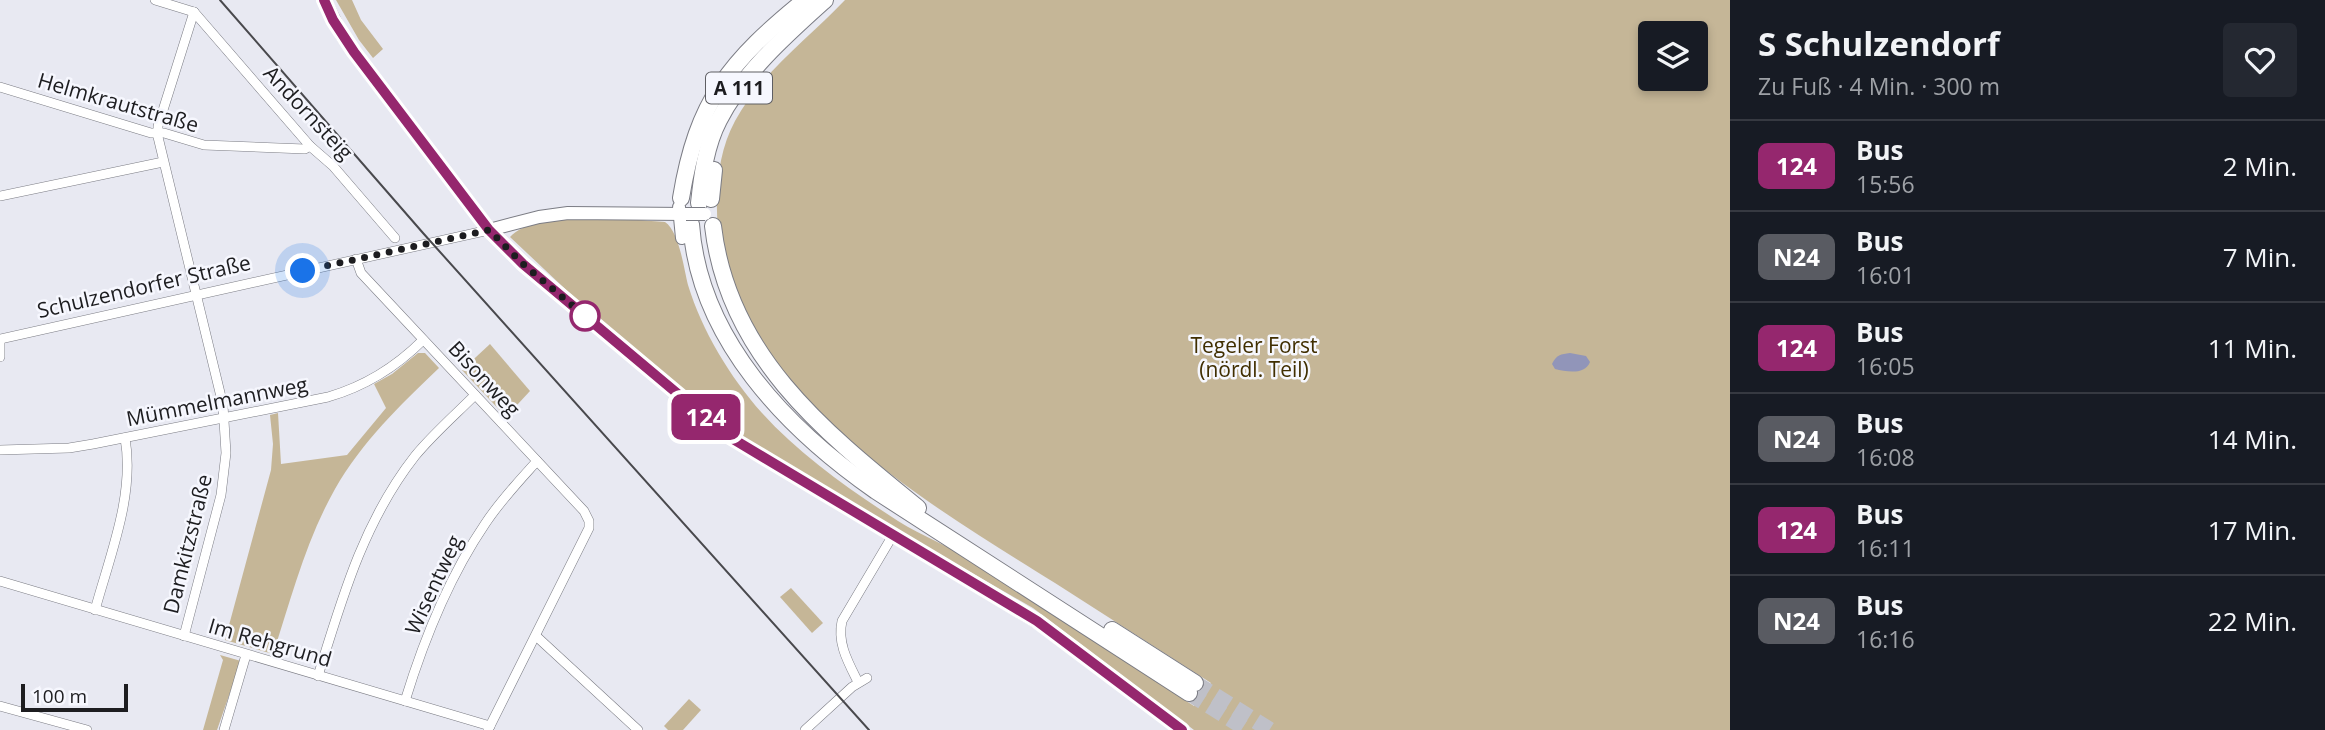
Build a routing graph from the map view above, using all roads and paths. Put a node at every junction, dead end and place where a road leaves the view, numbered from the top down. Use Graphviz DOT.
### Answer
graph roads {
  1 [pos="155,0"];
  2 [pos="324,0"];
  3 [pos="805,0"];
  4 [pos="813,0"];
  5 [pos="825,0"];
  6 [pos="835,0"];
  7 [pos="194,12"];
  8 [pos="0,87"];
  9 [pos="158,133"];
  10 [pos="310,146"];
  11 [pos="163,162"];
  12 [pos="0,197"];
  13 [pos="697,212"];
  14 [pos="489,230"];
  15 [pos="395,238"];
  16 [pos="682,238"];
  17 [pos="356,259"];
  18 [pos="196,295"];
  19 [pos="0,340"];
  20 [pos="424,340"];
  21 [pos="0,357"];
  22 [pos="475,395"];
  23 [pos="225,419"];
  24 [pos="125,438"];
  25 [pos="0,450"];
  26 [pos="537,461"];
  27 [pos="893,535"];
  28 [pos="957,543"];
  29 [pos="0,581"];
  30 [pos="95,610"];
  31 [pos="184,636"];
  32 [pos="536,636"];
  33 [pos="246,654"];
  34 [pos="318,676"];
  35 [pos="405,701"];
  36 [pos="0,706"];
  37 [pos="489,728"];
  38 [pos="87,730"];
  39 [pos="224,730"];
  40 [pos="638,730"];
  41 [pos="805,730"];
  42 [pos="1182,730"];
  1 -- 7 [label="street"];
  2 -- 14 [label="street"];
  3 -- 13 [label="highway"];
  4 -- 13 [label="highway, A 111"];
  5 -- 13 [label="highway, A 111"];
  6 -- 13 [label="highway"];
  7 -- 9 [label="street, Damkitzstraße"];
  7 -- 10 [label="street, Andornsteig"];
  8 -- 9 [label="street, Helmkrautstraße"];
  9 -- 10 [label="street, Helmkrautstraße"];
  9 -- 11 [label="street, Damkitzstraße"];
  10 -- 15 [label="street, Andornsteig"];
  11 -- 12 [label="street"];
  11 -- 18 [label="street, Damkitzstraße"];
  13 -- 14 [label="street, Schulzendorfer Straße"];
  13 -- 16 [label="street"];
  13 -- 28 [label="highway, A 111"];
  13 -- 28 [label="highway, A 111"];
  14 -- 17 [label="street, Schulzendorfer Straße"];
  14 -- 27 [label="street"];
  16 -- 28 [label="highway"];
  17 -- 18 [label="street, Schulzendorfer Straße"];
  17 -- 20 [label="street, Bisonweg"];
  18 -- 19 [label="street, Schulzendorfer Straße"];
  18 -- 23 [label="street, Damkitzstraße"];
  19 -- 21 [label="street"];
  20 -- 22 [label="street, Bisonweg"];
  20 -- 23 [label="street, Mümmelmannweg"];
  22 -- 26 [label="street, Bisonweg"];
  22 -- 34 [label="street"];
  23 -- 24 [label="street, Mümmelmannweg"];
  23 -- 31 [label="street, Damkitzstraße"];
  24 -- 25 [label="street, Mümmelmannweg"];
  24 -- 30 [label="street"];
  26 -- 32 [label="street, Bisonweg"];
  26 -- 35 [label="street, Wisentweg"];
  27 -- 41 [label="street"];
  27 -- 42 [label="street"];
  29 -- 30 [label="street, Im Rehgrund"];
  30 -- 31 [label="street, Im Rehgrund"];
  31 -- 33 [label="street, Im Rehgrund"];
  32 -- 37 [label="street"];
  32 -- 40 [label="street"];
  33 -- 34 [label="street, Im Rehgrund"];
  33 -- 39 [label="street"];
  34 -- 35 [label="street, Im Rehgrund"];
  35 -- 37 [label="street, Im Rehgrund"];
  36 -- 38 [label="street"];
}
